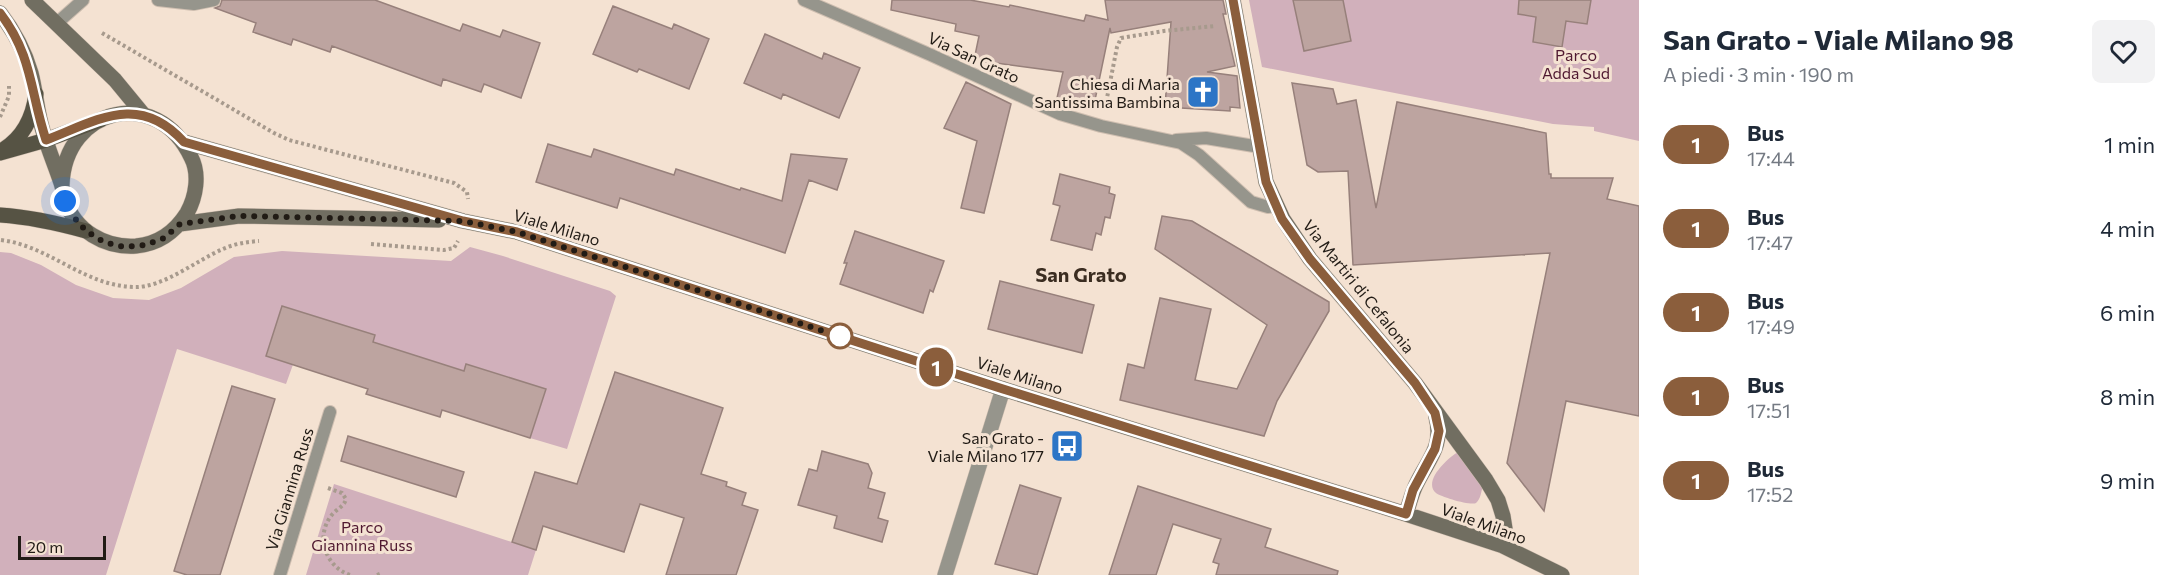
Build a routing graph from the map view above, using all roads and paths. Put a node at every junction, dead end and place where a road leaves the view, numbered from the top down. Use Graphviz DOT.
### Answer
graph roads {
  1 [pos="32,0"];
  2 [pos="83,0"];
  3 [pos="158,0"];
  4 [pos="214,0"];
  5 [pos="804,0"];
  6 [pos="1233,0"];
  7 [pos="72,9"];
  8 [pos="0,13"];
  9 [pos="57,23"];
  10 [pos="1237,24"];
  11 [pos="36,94"];
  12 [pos="142,114"];
  13 [pos="99,120"];
  14 [pos="1101,126"];
  15 [pos="46,140"];
  16 [pos="1169,140"];
  17 [pos="184,142"];
  18 [pos="1260,147"];
  19 [pos="0,152"];
  20 [pos="62,185"];
  21 [pos="1277,206"];
  22 [pos="0,215"];
  23 [pos="463,221"];
  24 [pos="180,224"];
  25 [pos="86,231"];
  26 [pos="0,240"];
  27 [pos="268,242"];
  28 [pos="362,243"];
  29 [pos="1003,389"];
  30 [pos="330,412"];
  31 [pos="1435,413"];
  32 [pos="308,482"];
  33 [pos="1406,514"];
  34 [pos="1503,546"];
  35 [pos="280,575"];
  36 [pos="350,575"];
  37 [pos="945,575"];
  38 [pos="1562,575"];
  1 -- 9 [label="street"];
  2 -- 7 [label="lane"];
  3 -- 4 [label="lane"];
  5 -- 14 [label="lane, Via San Grato"];
  6 -- 10 [label="street, Via Martiri di Cefalonia"];
  7 -- 9 [label="lane"];
  7 -- 23 [label="path"];
  8 -- 11 [label="street"];
  9 -- 12 [label="street"];
  10 -- 14 [label="path"];
  10 -- 18 [label="street, Via Martiri di Cefalonia"];
  11 -- 15 [label="street"];
  11 -- 19 [label="main road"];
  12 -- 13 [label="street"];
  12 -- 17 [label="street"];
  13 -- 15 [label="main road"];
  13 -- 20 [label="street"];
  14 -- 16 [label="lane, Via San Grato"];
  15 -- 19 [label="main road"];
  15 -- 20 [label="street"];
  16 -- 18 [label="lane, Via San Grato"];
  16 -- 21 [label="lane, Via San Grato"];
  17 -- 23 [label="street"];
  17 -- 24 [label="street"];
  18 -- 21 [label="street, Via Martiri di Cefalonia"];
  20 -- 25 [label="street"];
  21 -- 31 [label="street, Via Martiri di Cefalonia"];
  22 -- 25 [label="main road"];
  23 -- 24 [label="street"];
  23 -- 28 [label="path"];
  23 -- 29 [label="street, Viale Milano"];
  24 -- 25 [label="street"];
  26 -- 27 [label="path"];
  29 -- 33 [label="street, Viale Milano"];
  29 -- 37 [label="street"];
  30 -- 32 [label="lane, Via Giannina Russ"];
  31 -- 33 [label="street"];
  31 -- 34 [label="street, Via Martiri di Cefalonia"];
  32 -- 35 [label="lane, Via Giannina Russ"];
  32 -- 36 [label="path"];
  33 -- 34 [label="street, Viale Milano"];
  34 -- 38 [label="street, Viale Milano"];
}
